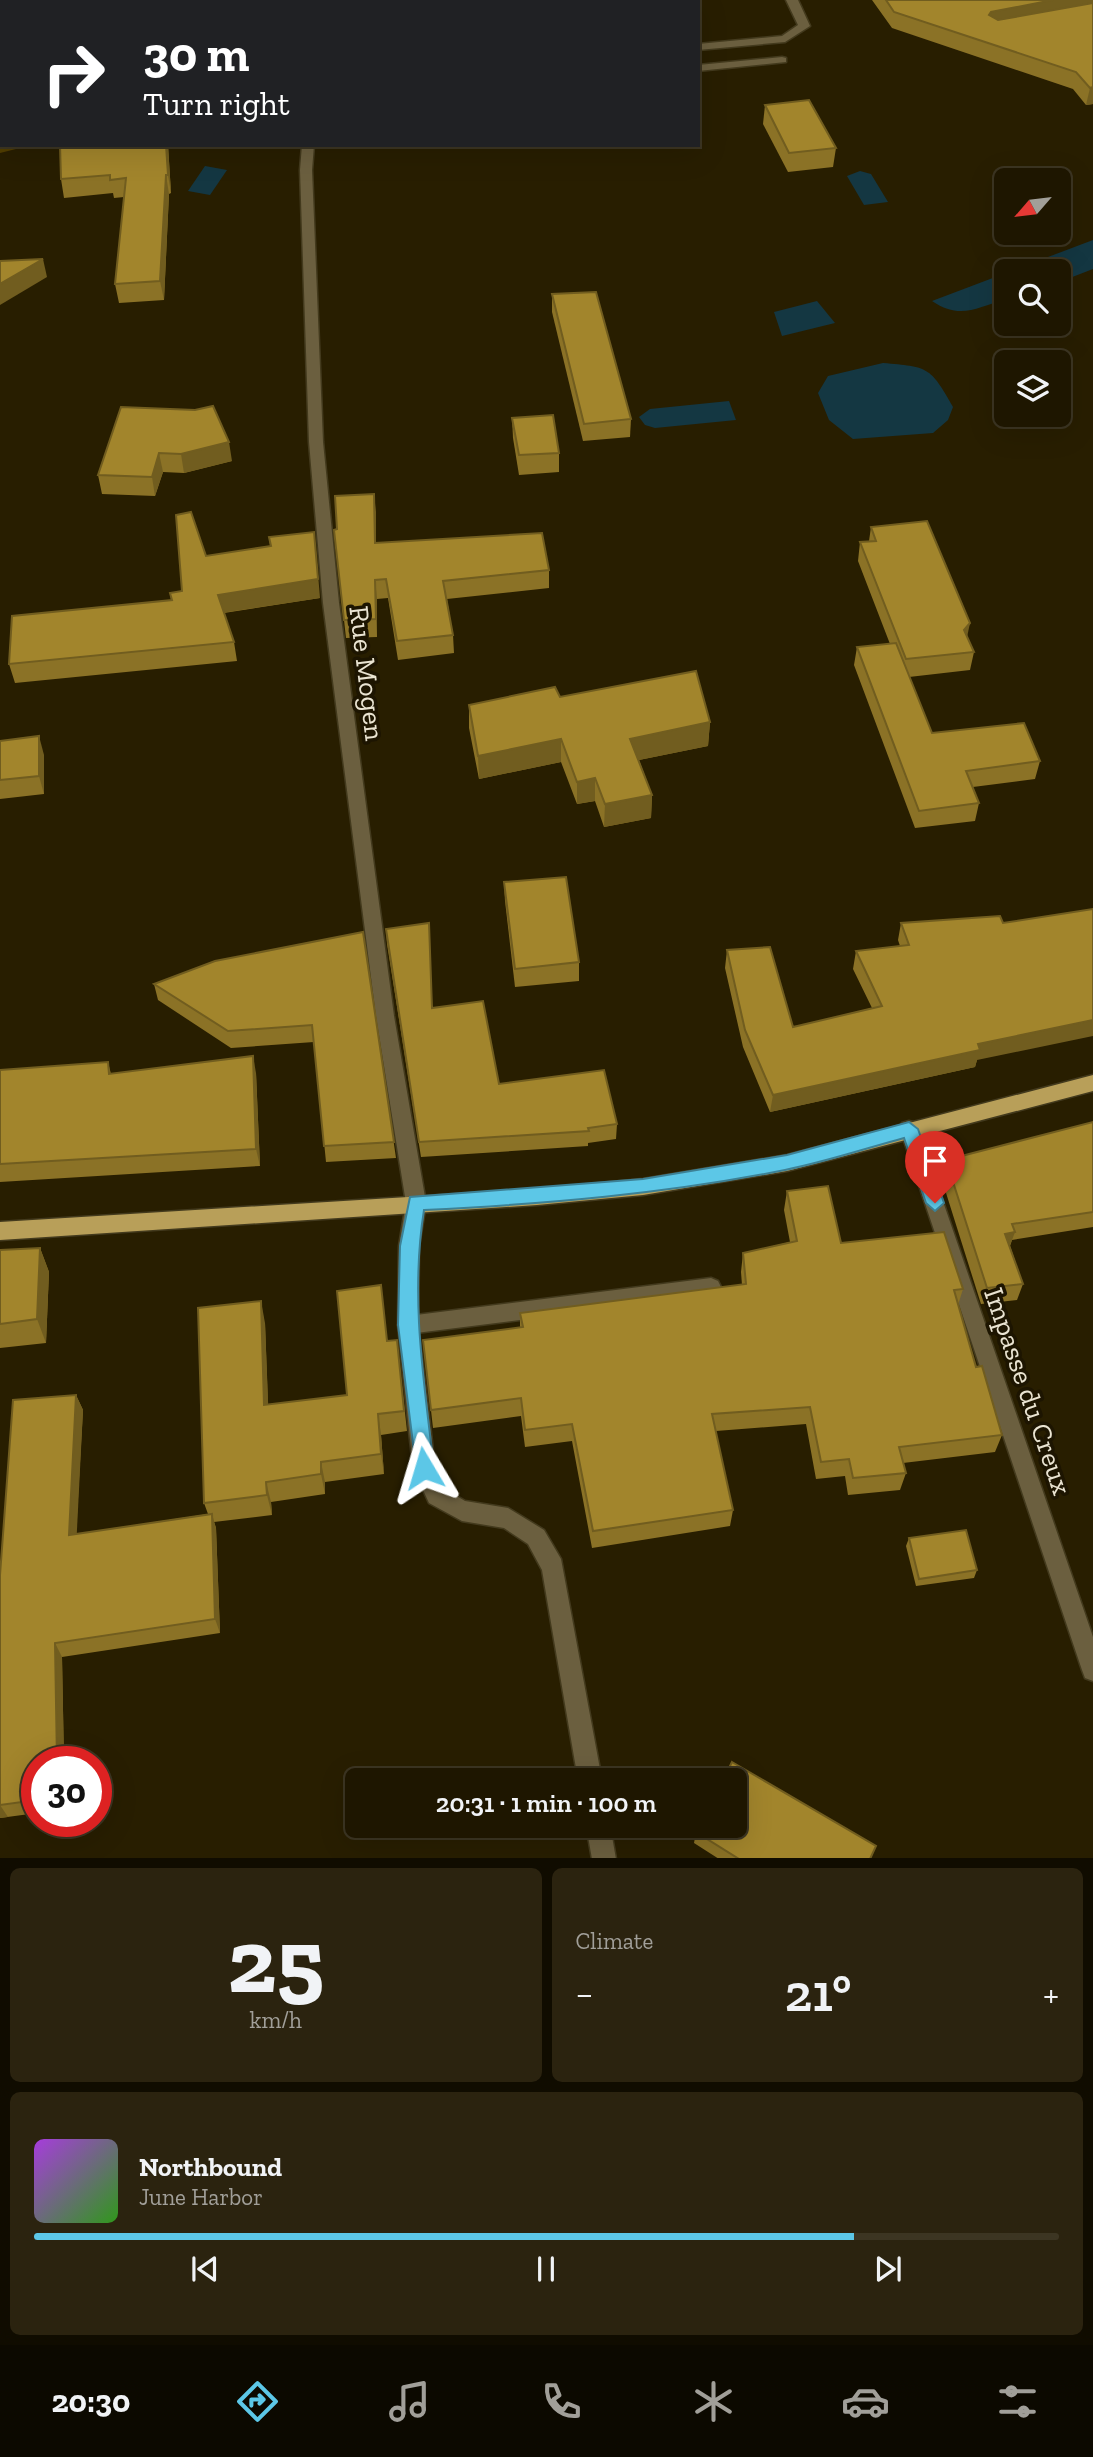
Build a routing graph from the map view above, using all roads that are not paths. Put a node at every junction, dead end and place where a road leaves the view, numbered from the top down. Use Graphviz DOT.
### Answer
graph roads {
  1 [pos="792,0"];
  2 [pos="700,47"];
  3 [pos="782,60"];
  4 [pos="700,68"];
  5 [pos="308,147"];
  6 [pos="1093,1083"];
  7 [pos="909,1129"];
  8 [pos="416,1203"];
  9 [pos="0,1231"];
  10 [pos="711,1287"];
  11 [pos="408,1325"];
  12 [pos="1093,1670"];
  13 [pos="588,1768"];
  14 [pos="600,1838"];
  15 [pos="604,1858"];
  1 -- 2 [label="street"];
  3 -- 4 [label="street"];
  5 -- 8 [label="street, Rue Mogen"];
  6 -- 7 [label="main road"];
  7 -- 8 [label="main road"];
  7 -- 12 [label="street, Impasse du Creux"];
  8 -- 9 [label="main road"];
  8 -- 11 [label="street, Rue Mogen"];
  10 -- 11 [label="street"];
  11 -- 13 [label="street, Rue Mogen"];
  14 -- 15 [label="street"];
}
